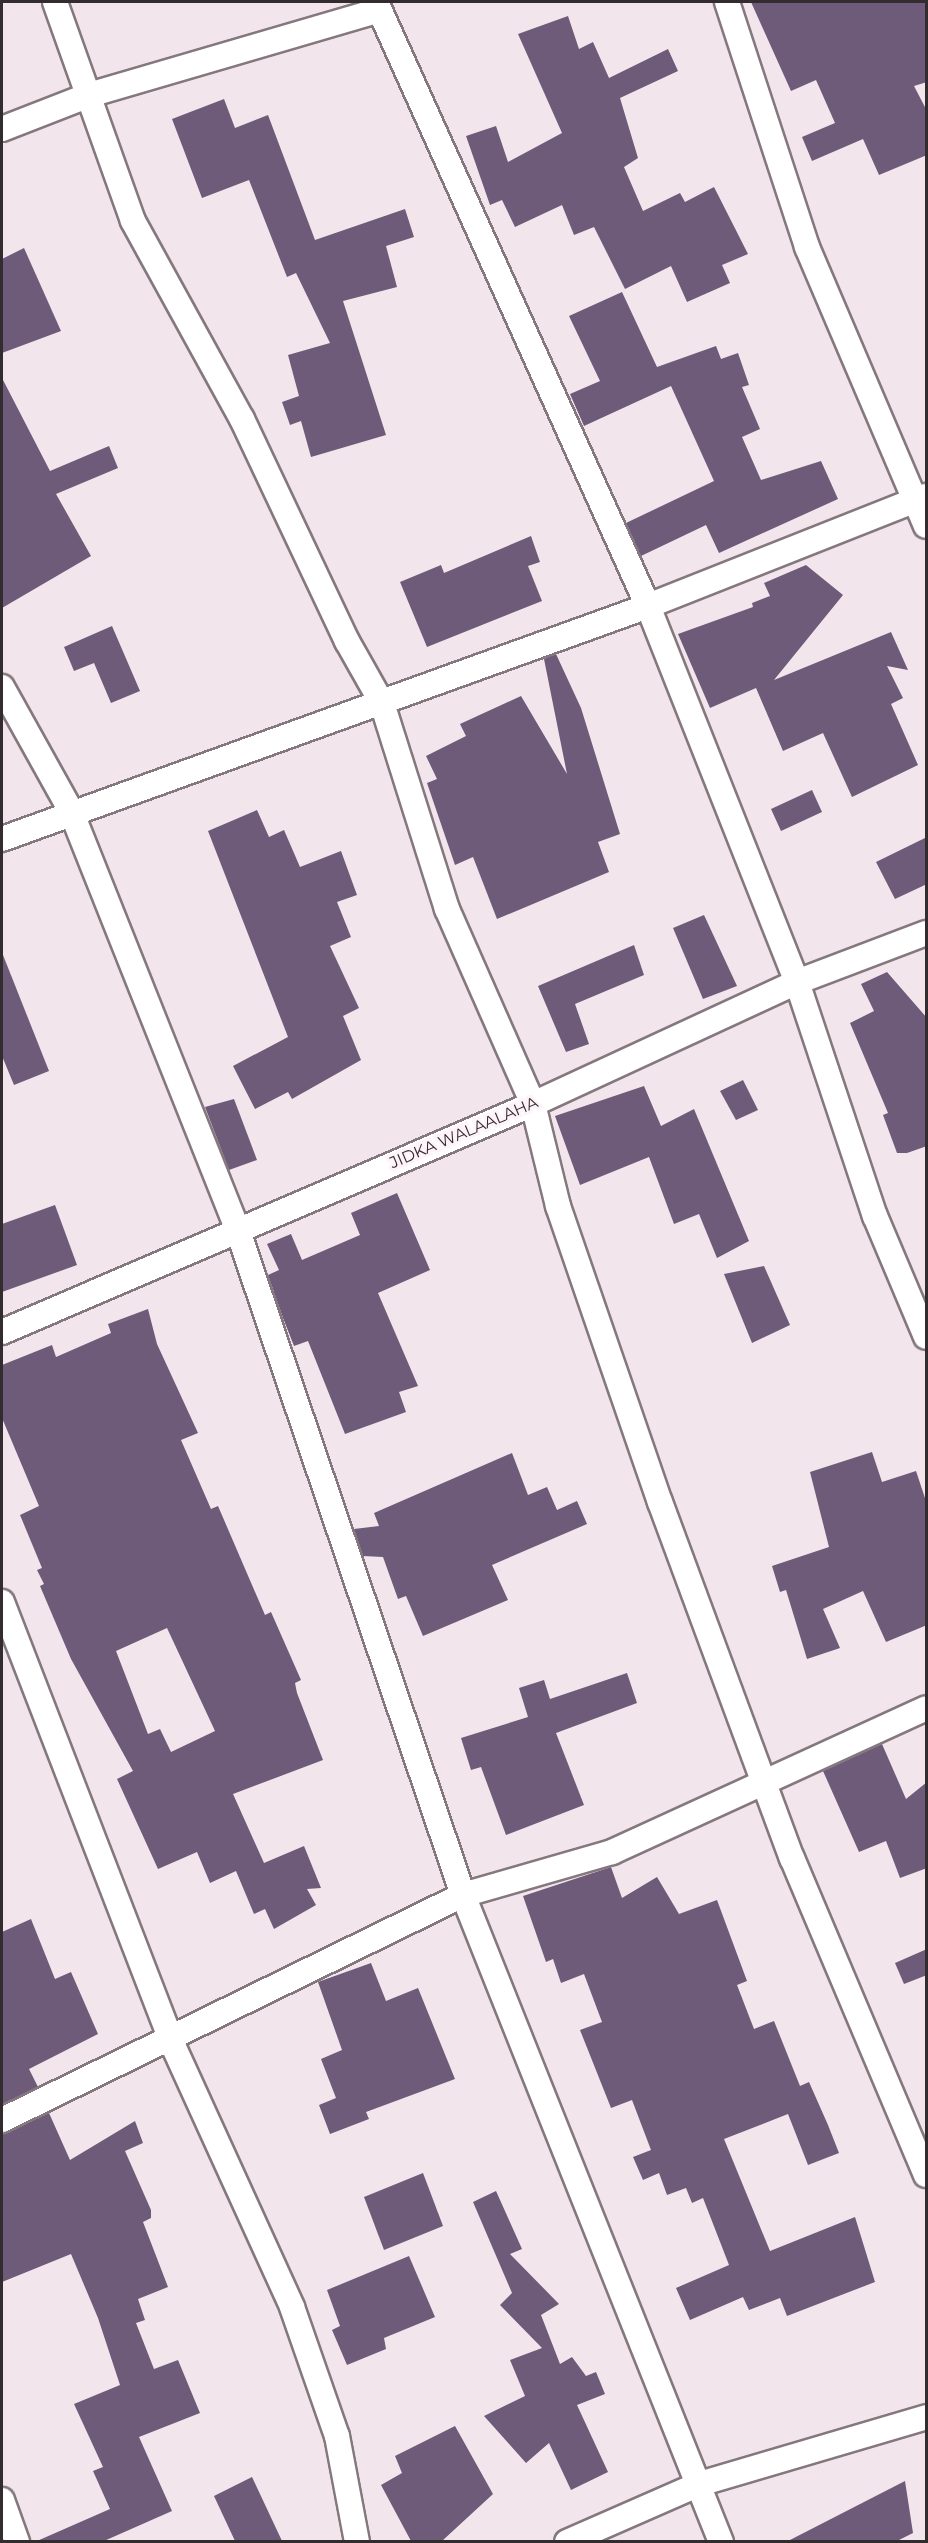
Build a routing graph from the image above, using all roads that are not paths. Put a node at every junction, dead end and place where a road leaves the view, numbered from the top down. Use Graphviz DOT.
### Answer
graph roads {
  1 [pos="55,2"];
  2 [pos="727,2"];
  3 [pos="378,6"];
  4 [pos="89,95"];
  5 [pos="2,129"];
  6 [pos="922,497"];
  7 [pos="927,526"];
  8 [pos="648,606"];
  9 [pos="2,687"];
  10 [pos="382,703"];
  11 [pos="71,811"];
  12 [pos="2,839"];
  13 [pos="927,933"];
  14 [pos="797,982"];
  15 [pos="533,1104"];
  16 [pos="238,1231"];
  17 [pos="2,1332"];
  18 [pos="927,1337"];
  19 [pos="2,1602"];
  20 [pos="927,1708"];
  21 [pos="767,1785"];
  22 [pos="463,1895"];
  23 [pos="171,2041"];
  24 [pos="2,2120"];
  25 [pos="927,2175"];
  26 [pos="927,2417"];
  27 [pos="699,2484"];
  28 [pos="2,2500"];
  29 [pos="17,2541"];
  30 [pos="357,2541"];
  31 [pos="567,2541"];
  32 [pos="721,2541"];
  1 -- 4 [label="street"];
  2 -- 6 [label="street"];
  3 -- 4 [label="street"];
  3 -- 8 [label="street"];
  4 -- 5 [label="street"];
  4 -- 10 [label="street"];
  6 -- 7 [label="street"];
  6 -- 8 [label="street"];
  8 -- 10 [label="street"];
  8 -- 14 [label="street"];
  9 -- 11 [label="street"];
  10 -- 11 [label="street"];
  10 -- 15 [label="street"];
  11 -- 12 [label="street"];
  11 -- 16 [label="street"];
  13 -- 14 [label="street, JIDKA WALAALAHA"];
  14 -- 15 [label="street, JIDKA WALAALAHA"];
  14 -- 18 [label="street"];
  15 -- 16 [label="street, JIDKA WALAALAHA"];
  15 -- 21 [label="street"];
  16 -- 17 [label="street, JIDKA WALAALAHA"];
  16 -- 22 [label="street"];
  19 -- 23 [label="street"];
  20 -- 21 [label="street"];
  21 -- 22 [label="street"];
  21 -- 25 [label="street"];
  22 -- 23 [label="street"];
  22 -- 27 [label="street"];
  23 -- 24 [label="street"];
  23 -- 30 [label="street"];
  26 -- 27 [label="street"];
  27 -- 31 [label="street"];
  27 -- 32 [label="street"];
  28 -- 29 [label="street"];
}
